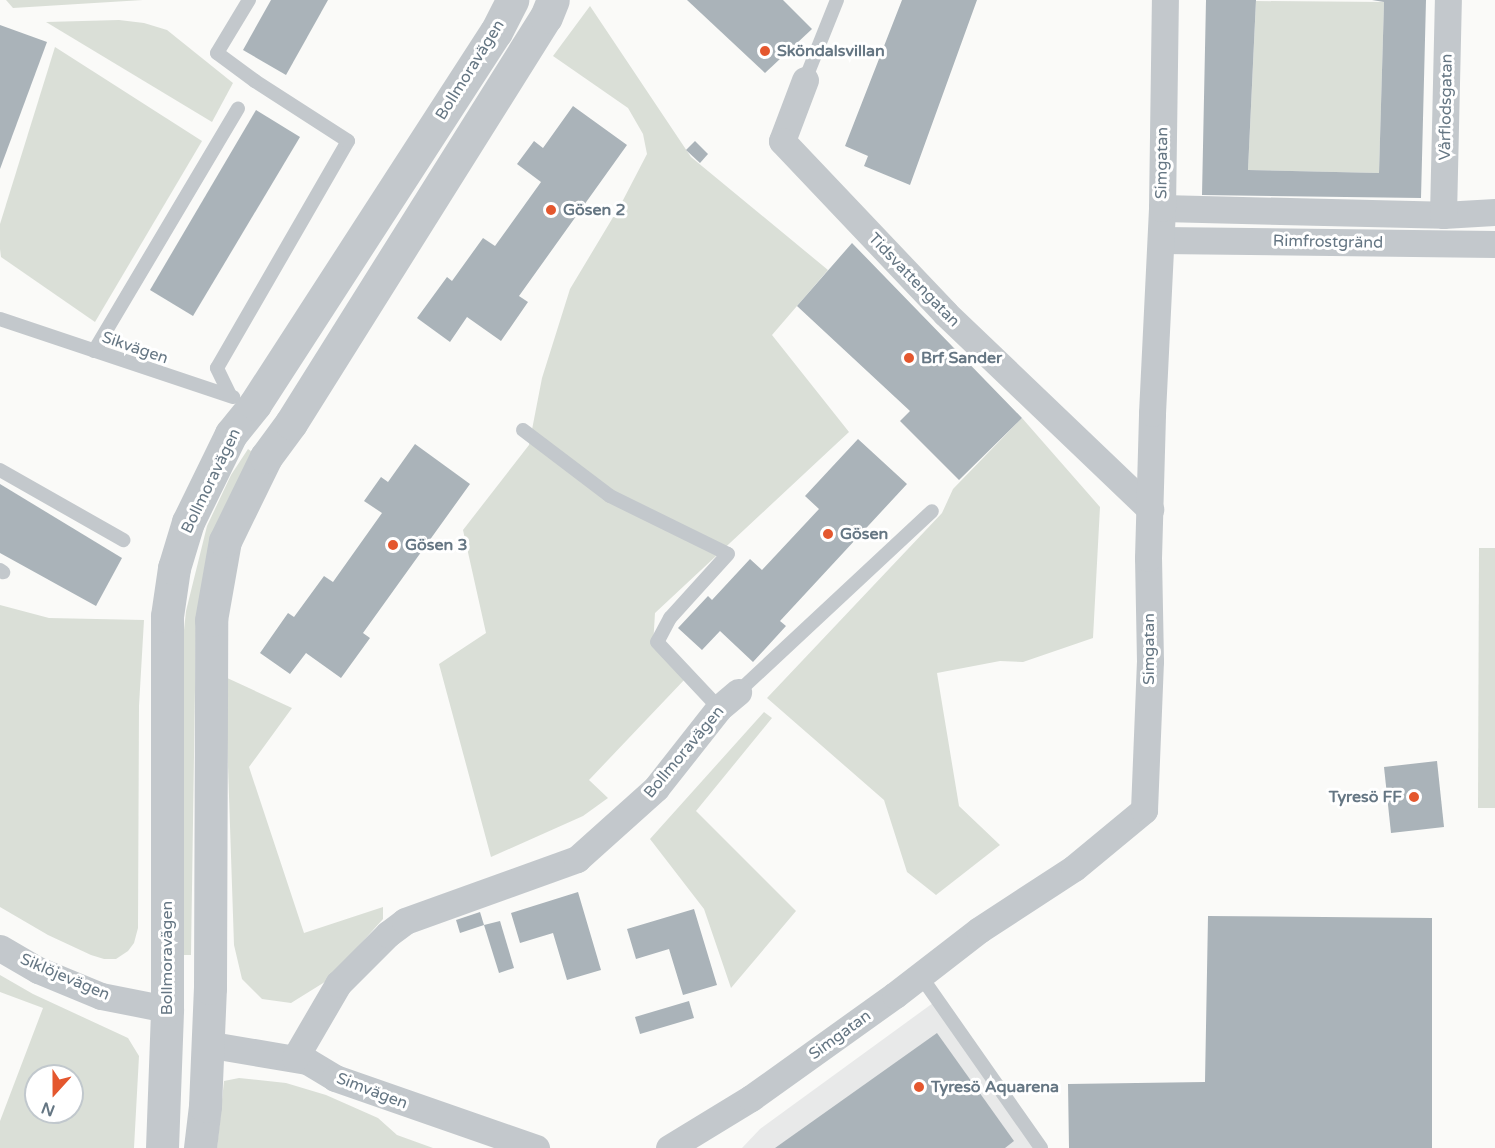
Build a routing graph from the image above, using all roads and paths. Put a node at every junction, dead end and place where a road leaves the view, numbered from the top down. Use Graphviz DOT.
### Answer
graph roads {
  1 [pos="249,0"];
  2 [pos="512,0"];
  3 [pos="553,0"];
  4 [pos="837,0"];
  5 [pos="1165,0"];
  6 [pos="1448,0"];
  7 [pos="805,80"];
  8 [pos="238,108"];
  9 [pos="1162,208"];
  10 [pos="1495,212"];
  11 [pos="1443,215"];
  12 [pos="1161,240"];
  13 [pos="1495,244"];
  14 [pos="2,325"];
  15 [pos="94,351"];
  16 [pos="242,399"];
  17 [pos="291,423"];
  18 [pos="523,430"];
  19 [pos="0,470"];
  20 [pos="1150,509"];
  21 [pos="932,512"];
  22 [pos="123,540"];
  23 [pos="728,700"];
  24 [pos="0,948"];
  25 [pos="920,975"];
  26 [pos="167,1009"];
  27 [pos="206,1044"];
  28 [pos="295,1058"];
  29 [pos="162,1148"];
  30 [pos="200,1148"];
  31 [pos="536,1148"];
  32 [pos="669,1148"];
  33 [pos="1041,1148"];
  1 -- 16 [label="lane"];
  2 -- 16 [label="street, Bollmoravägen"];
  3 -- 17 [label="street"];
  4 -- 7 [label="lane"];
  5 -- 9 [label="street, Simgatan"];
  6 -- 11 [label="street, Vårflodsgatan"];
  7 -- 20 [label="street, Tidsvattengatan"];
  8 -- 15 [label="lane"];
  9 -- 11 [label="street, Rimfrostgränd"];
  9 -- 12 [label="street, Simgatan"];
  10 -- 11 [label="street, Rimfrostgränd"];
  12 -- 13 [label="street, Rimfrostgränd"];
  12 -- 20 [label="street, Simgatan"];
  14 -- 15 [label="lane, Sikvägen"];
  15 -- 16 [label="lane, Sikvägen"];
  16 -- 17 [label="street"];
  16 -- 26 [label="street, Bollmoravägen"];
  17 -- 27 [label="street"];
  18 -- 23 [label="lane"];
  19 -- 22 [label="lane"];
  20 -- 25 [label="street, Simgatan"];
  21 -- 23 [label="lane"];
  23 -- 28 [label="street, Bollmoravägen"];
  24 -- 26 [label="street, Siklöjevägen"];
  25 -- 32 [label="street, Simgatan"];
  25 -- 33 [label="lane"];
  26 -- 27 [label="street"];
  26 -- 29 [label="street, Bollmoravägen"];
  27 -- 28 [label="street, Simvägen"];
  27 -- 30 [label="street"];
  28 -- 31 [label="street, Simvägen"];
}
